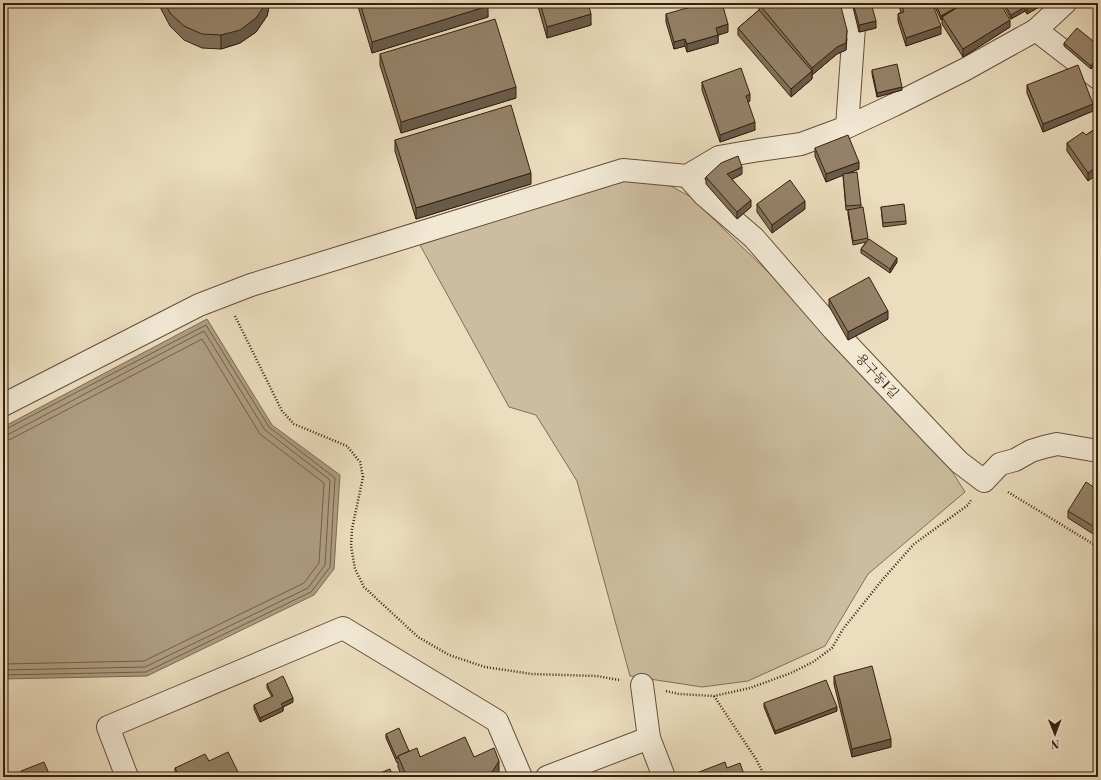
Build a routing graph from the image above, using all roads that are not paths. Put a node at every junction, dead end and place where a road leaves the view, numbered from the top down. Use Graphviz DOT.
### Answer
graph roads {
  1 [pos="847,3"];
  2 [pos="1065,3"];
  3 [pos="1036,30"];
  4 [pos="1098,78"];
  5 [pos="847,128"];
  6 [pos="687,176"];
  7 [pos="3,405"];
  8 [pos="1098,451"];
  9 [pos="642,685"];
  10 [pos="649,738"];
  11 [pos="127,777"];
  12 [pos="521,777"];
  13 [pos="548,777"];
  14 [pos="664,777"];
  1 -- 5 [label="street"];
  2 -- 3 [label="street"];
  3 -- 4 [label="street"];
  3 -- 5 [label="street"];
  5 -- 6 [label="street"];
  6 -- 7 [label="street"];
  6 -- 8 [label="street, 용구동1길"];
  9 -- 10 [label="street"];
  10 -- 13 [label="street"];
  10 -- 14 [label="street"];
  11 -- 12 [label="street"];
}
